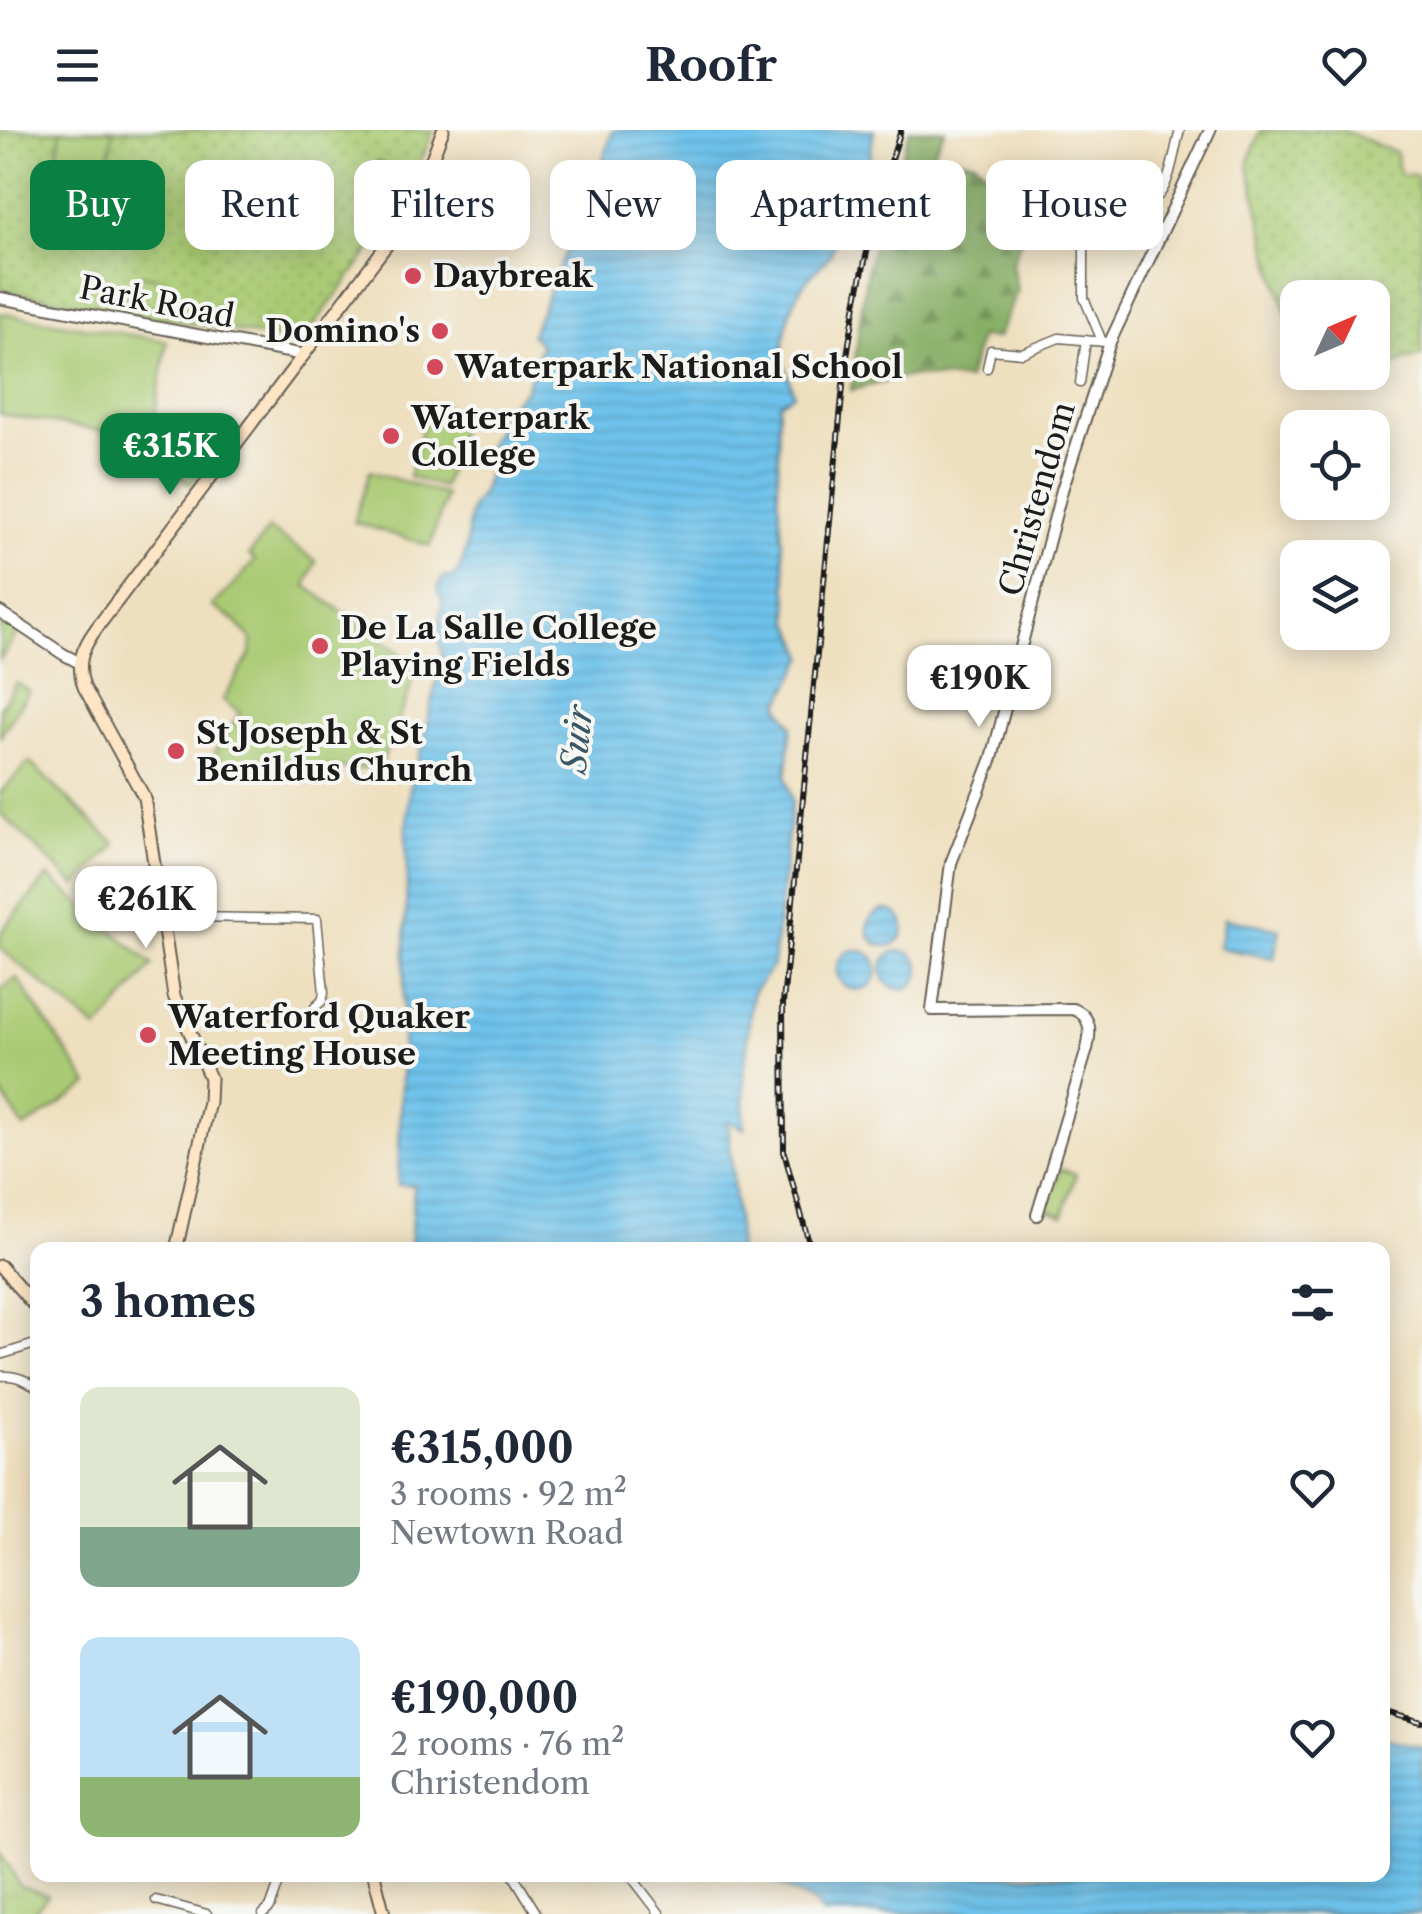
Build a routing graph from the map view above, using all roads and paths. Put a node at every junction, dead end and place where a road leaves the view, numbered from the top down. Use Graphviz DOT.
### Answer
graph roads {
  1 [pos="444,130"];
  2 [pos="1180,130"];
  3 [pos="1210,130"];
  4 [pos="1163,191"];
  5 [pos="1084,250"];
  6 [pos="0,298"];
  7 [pos="1086,340"];
  8 [pos="1106,342"];
  9 [pos="304,354"];
  10 [pos="987,368"];
  11 [pos="1080,382"];
  12 [pos="0,612"];
  13 [pos="80,663"];
  14 [pos="160,912"];
  15 [pos="316,1006"];
  16 [pos="1037,1215"];
  17 [pos="178,1242"];
  18 [pos="0,1266"];
  19 [pos="30,1301"];
  20 [pos="30,1346"];
  21 [pos="0,1355"];
  22 [pos="0,1376"];
  23 [pos="30,1383"];
  24 [pos="279,1882"];
  25 [pos="376,1882"];
  26 [pos="517,1882"];
  27 [pos="635,1882"];
  28 [pos="156,1900"];
  29 [pos="207,1914"];
  30 [pos="263,1914"];
  31 [pos="384,1914"];
  32 [pos="537,1914"];
  33 [pos="660,1914"];
  1 -- 9 [label="main road"];
  2 -- 4 [label="street"];
  3 -- 8 [label="street, Christendom"];
  5 -- 8 [label="street"];
  6 -- 9 [label="street, Park Road"];
  7 -- 8 [label="street"];
  7 -- 10 [label="street"];
  7 -- 11 [label="street"];
  8 -- 16 [label="street, Christendom"];
  9 -- 13 [label="main road"];
  12 -- 13 [label="street"];
  13 -- 14 [label="main road"];
  14 -- 15 [label="street"];
  14 -- 17 [label="main road"];
  18 -- 19 [label="main road"];
  20 -- 21 [label="street"];
  22 -- 23 [label="street"];
  24 -- 30 [label="street"];
  25 -- 31 [label="main road"];
  26 -- 32 [label="street"];
  27 -- 33 [label="street"];
  28 -- 29 [label="street"];
}
